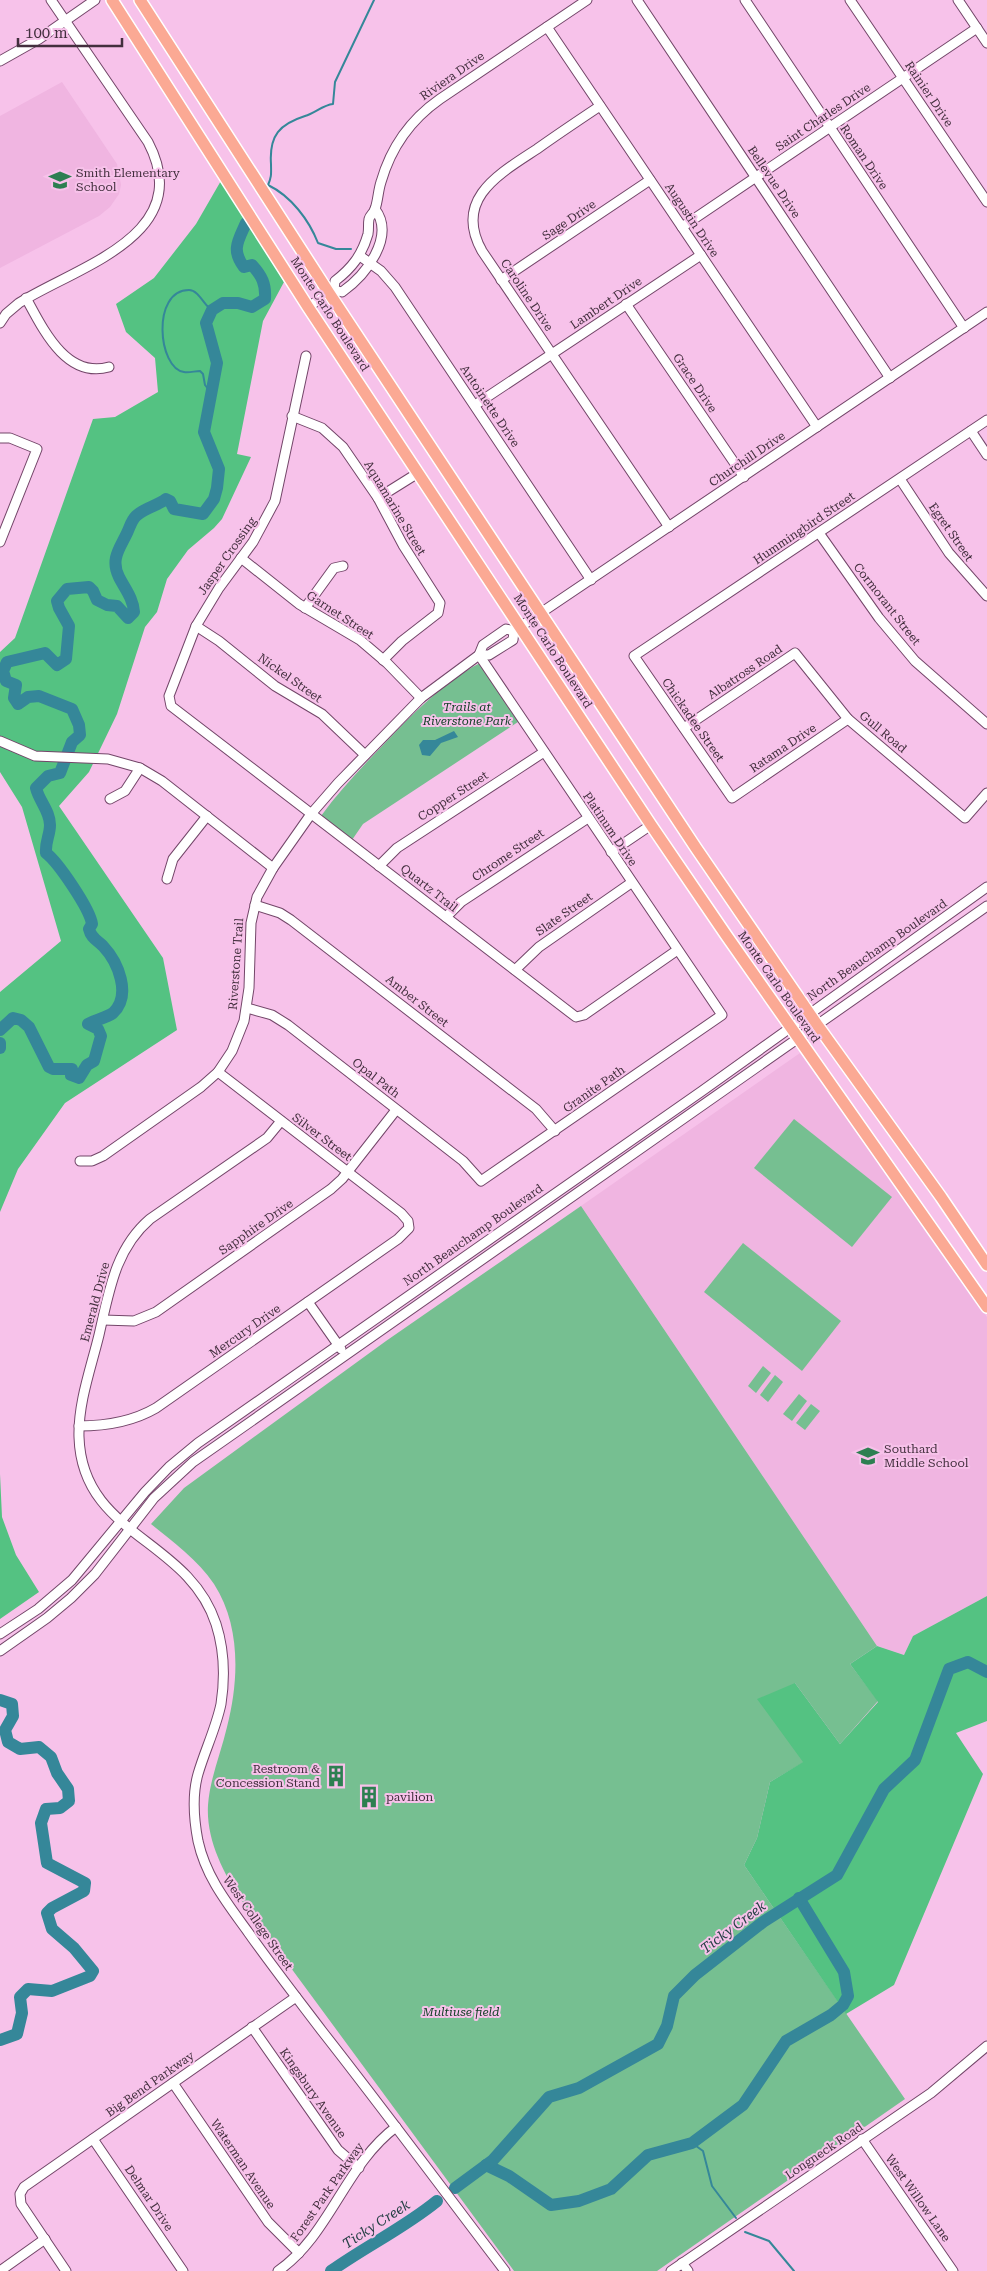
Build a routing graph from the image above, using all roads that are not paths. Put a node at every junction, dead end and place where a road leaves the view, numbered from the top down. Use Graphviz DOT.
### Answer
graph roads {
  1 [pos="51,0"];
  2 [pos="95,0"];
  3 [pos="112,0"];
  4 [pos="140,0"];
  5 [pos="588,0"];
  6 [pos="637,0"];
  7 [pos="744,0"];
  8 [pos="850,0"];
  9 [pos="958,0"];
  10 [pos="65,21"];
  11 [pos="547,27"];
  12 [pos="977,28"];
  13 [pos="987,43"];
  14 [pos="0,61"];
  15 [pos="903,78"];
  16 [pos="600,106"];
  17 [pos="830,128"];
  18 [pos="756,178"];
  19 [pos="650,180"];
  20 [pos="987,202"];
  21 [pos="375,209"];
  22 [pos="682,227"];
  23 [pos="701,255"];
  24 [pos="360,256"];
  25 [pos="370,263"];
  26 [pos="501,280"];
  27 [pos="331,292"];
  28 [pos="26,298"];
  29 [pos="626,304"];
  30 [pos="308,307"];
  31 [pos="987,312"];
  32 [pos="0,323"];
  33 [pos="964,328"];
  34 [pos="551,354"];
  35 [pos="306,356"];
  36 [pos="109,368"];
  37 [pos="890,378"];
  38 [pos="475,405"];
  39 [pos="292,416"];
  40 [pos="987,420"];
  41 [pos="817,427"];
  42 [pos="971,431"];
  43 [pos="0,438"];
  44 [pos="987,455"];
  45 [pos="418,472"];
  46 [pos="744,477"];
  47 [pos="900,479"];
  48 [pos="378,498"];
  49 [pos="669,527"];
  50 [pos="819,533"];
  51 [pos="0,542"];
  52 [pos="240,558"];
  53 [pos="343,566"];
  54 [pos="591,580"];
  55 [pos="987,596"];
  56 [pos="305,608"];
  57 [pos="541,614"];
  58 [pos="196,626"];
  59 [pos="518,629"];
  60 [pos="795,653"];
  61 [pos="479,655"];
  62 [pos="634,656"];
  63 [pos="384,660"];
  64 [pos="421,698"];
  65 [pos="171,706"];
  66 [pos="848,719"];
  67 [pos="987,724"];
  68 [pos="684,728"];
  69 [pos="0,740"];
  70 [pos="544,752"];
  71 [pos="365,755"];
  72 [pos="140,768"];
  73 [pos="987,793"];
  74 [pos="732,798"];
  75 [pos="110,799"];
  76 [pos="312,814"];
  77 [pos="207,816"];
  78 [pos="588,818"];
  79 [pos="651,825"];
  80 [pos="611,852"];
  81 [pos="379,866"];
  82 [pos="273,868"];
  83 [pos="168,879"];
  84 [pos="631,883"];
  85 [pos="987,887"];
  86 [pos="255,905"];
  87 [pos="987,906"];
  88 [pos="446,917"];
  89 [pos="676,951"];
  90 [pos="515,970"];
  91 [pos="247,1008"];
  92 [pos="809,1013"];
  93 [pos="722,1015"];
  94 [pos="791,1026"];
  95 [pos="818,1026"];
  96 [pos="800,1039"];
  97 [pos="218,1072"];
  98 [pos="396,1110"];
  99 [pos="281,1122"];
  100 [pos="555,1131"];
  101 [pos="80,1161"];
  102 [pos="348,1172"];
  103 [pos="481,1181"];
  104 [pos="410,1224"];
  105 [pos="987,1265"];
  106 [pos="308,1302"];
  107 [pos="987,1307"];
  108 [pos="102,1320"];
  109 [pos="337,1344"];
  110 [pos="345,1356"];
  111 [pos="79,1426"];
  112 [pos="121,1522"];
  113 [pos="130,1529"];
  114 [pos="0,1634"];
  115 [pos="0,1651"];
  116 [pos="296,1997"];
  117 [pos="252,2028"];
  118 [pos="987,2046"];
  119 [pos="173,2083"];
  120 [pos="396,2128"];
  121 [pos="93,2139"];
  122 [pos="862,2140"];
  123 [pos="359,2168"];
  124 [pos="45,2239"];
  125 [pos="300,2253"];
  126 [pos="682,2263"];
  127 [pos="0,2270"];
  128 [pos="66,2271"];
  129 [pos="184,2271"];
  130 [pos="278,2271"];
  131 [pos="505,2271"];
  132 [pos="671,2271"];
  133 [pos="688,2271"];
  134 [pos="953,2271"];
  1 -- 10 [label="street"];
  2 -- 10 [label="street"];
  3 -- 30 [label="main road, Monte Carlo Boulevard"];
  4 -- 27 [label="main road, Monte Carlo Boulevard"];
  5 -- 11 [label="street, Riviera Drive"];
  6 -- 18 [label="street, Bellevue Drive"];
  7 -- 17 [label="street, Roman Drive"];
  8 -- 15 [label="street, Rainier Drive"];
  9 -- 12 [label="street"];
  10 -- 14 [label="street"];
  10 -- 28 [label="street"];
  11 -- 16 [label="street, Augustin Drive"];
  11 -- 21 [label="street, Riviera Drive"];
  12 -- 13 [label="street"];
  12 -- 15 [label="street, Saint Charles Drive"];
  15 -- 17 [label="street, Saint Charles Drive"];
  15 -- 20 [label="street, Rainier Drive"];
  16 -- 19 [label="street, Augustin Drive"];
  16 -- 26 [label="street, Caroline Drive"];
  17 -- 18 [label="street, Saint Charles Drive"];
  17 -- 33 [label="street, Roman Drive"];
  18 -- 22 [label="street, Saint Charles Drive"];
  18 -- 37 [label="street, Bellevue Drive"];
  19 -- 22 [label="street, Augustin Drive"];
  19 -- 26 [label="street, Sage Drive"];
  21 -- 24 [label="street, Riviera Drive"];
  21 -- 25 [label="street, Riviera Drive"];
  22 -- 23 [label="street, Augustin Drive"];
  23 -- 29 [label="street, Lambert Drive"];
  23 -- 41 [label="street, Augustin Drive"];
  24 -- 25 [label="street, Antoinette Drive"];
  24 -- 27 [label="street, Riviera Drive"];
  25 -- 27 [label="street, Riviera Drive"];
  25 -- 38 [label="street, Antoinette Drive"];
  26 -- 34 [label="street, Caroline Drive"];
  27 -- 30 [label="street, Riviera Drive"];
  27 -- 57 [label="main road, Monte Carlo Boulevard"];
  28 -- 32 [label="street"];
  28 -- 36 [label="street"];
  29 -- 34 [label="street, Lambert Drive"];
  29 -- 46 [label="street, Grace Drive"];
  30 -- 45 [label="main road, Monte Carlo Boulevard"];
  31 -- 33 [label="street, Churchill Drive"];
  33 -- 37 [label="street, Churchill Drive"];
  34 -- 38 [label="street, Lambert Drive"];
  34 -- 49 [label="street, Caroline Drive"];
  35 -- 39 [label="street, Jasper Crossing"];
  37 -- 41 [label="street, Churchill Drive"];
  38 -- 54 [label="street, Antoinette Drive"];
  39 -- 48 [label="street, Aquamarine Street"];
  39 -- 52 [label="street, Jasper Crossing"];
  40 -- 42 [label="street, Hummingbird Street"];
  41 -- 46 [label="street, Churchill Drive"];
  42 -- 44 [label="street"];
  42 -- 47 [label="street, Hummingbird Street"];
  43 -- 51 [label="street"];
  45 -- 48 [label="street"];
  45 -- 59 [label="main road, Monte Carlo Boulevard"];
  46 -- 49 [label="street, Churchill Drive"];
  47 -- 50 [label="street, Hummingbird Street"];
  47 -- 55 [label="street, Egret Street"];
  48 -- 63 [label="street, Aquamarine Street"];
  49 -- 54 [label="street, Churchill Drive"];
  50 -- 62 [label="street, Hummingbird Street"];
  50 -- 67 [label="street, Cormorant Street"];
  52 -- 56 [label="street, Garnet Street"];
  52 -- 58 [label="street, Jasper Crossing"];
  53 -- 56 [label="street"];
  54 -- 57 [label="street, Churchill Drive"];
  56 -- 63 [label="street, Garnet Street"];
  57 -- 59 [label="street, Churchill Drive"];
  57 -- 92 [label="main road, Monte Carlo Boulevard"];
  58 -- 65 [label="street, Jasper Crossing"];
  58 -- 71 [label="street, Nickel Street"];
  59 -- 61 [label="street, Riverstone Trail"];
  59 -- 79 [label="main road, Monte Carlo Boulevard"];
  60 -- 66 [label="street, Gull Road"];
  60 -- 68 [label="street, Albatross Road"];
  61 -- 64 [label="street, Riverstone Trail"];
  61 -- 70 [label="street, Platinum Drive"];
  62 -- 68 [label="street, Chickadee Street"];
  63 -- 64 [label="street, Garnet Street"];
  64 -- 71 [label="street, Riverstone Trail"];
  65 -- 76 [label="street, Quartz Trail"];
  66 -- 73 [label="street, Gull Road"];
  66 -- 74 [label="street, Ratama Drive"];
  68 -- 74 [label="street, Chickadee Street"];
  69 -- 72 [label="street"];
  70 -- 78 [label="street, Platinum Drive"];
  70 -- 81 [label="street, Copper Street"];
  71 -- 76 [label="street, Riverstone Trail"];
  72 -- 75 [label="street"];
  72 -- 77 [label="street"];
  76 -- 81 [label="street, Quartz Trail"];
  76 -- 82 [label="street, Riverstone Trail"];
  77 -- 82 [label="street"];
  77 -- 83 [label="street"];
  78 -- 80 [label="street, Platinum Drive"];
  78 -- 88 [label="street, Chrome Street"];
  79 -- 80 [label="street"];
  79 -- 94 [label="main road, Monte Carlo Boulevard"];
  80 -- 84 [label="street, Platinum Drive"];
  81 -- 88 [label="street, Quartz Trail"];
  82 -- 86 [label="street, Riverstone Trail"];
  84 -- 89 [label="street, Platinum Drive"];
  84 -- 90 [label="street, Slate Street"];
  85 -- 92 [label="street, North Beauchamp Boulevard"];
  86 -- 91 [label="street, Riverstone Trail"];
  86 -- 100 [label="street, Amber Street"];
  87 -- 95 [label="street, North Beauchamp Boulevard"];
  88 -- 90 [label="street, Quartz Trail"];
  89 -- 90 [label="street, Quartz Trail"];
  89 -- 93 [label="street, Platinum Drive"];
  91 -- 97 [label="street, Riverstone Trail"];
  91 -- 98 [label="street, Opal Path"];
  92 -- 94 [label="street, North Beauchamp Boulevard"];
  92 -- 95 [label="main road, Monte Carlo Boulevard"];
  93 -- 100 [label="street, Granite Path"];
  94 -- 96 [label="main road, Monte Carlo Boulevard"];
  94 -- 109 [label="street, North Beauchamp Boulevard"];
  95 -- 96 [label="street, North Beauchamp Boulevard"];
  95 -- 105 [label="main road, Monte Carlo Boulevard"];
  96 -- 107 [label="main road, Monte Carlo Boulevard"];
  96 -- 110 [label="street, North Beauchamp Boulevard"];
  97 -- 99 [label="street, Silver Street"];
  97 -- 101 [label="street, Riverstone Trail"];
  98 -- 102 [label="street, Sapphire Drive"];
  98 -- 103 [label="street, Opal Path"];
  99 -- 102 [label="street, Silver Street"];
  99 -- 108 [label="street, Emerald Drive"];
  100 -- 103 [label="street, Granite Path"];
  102 -- 104 [label="street, Silver Street"];
  102 -- 108 [label="street, Sapphire Drive"];
  104 -- 106 [label="street, Mercury Drive"];
  106 -- 109 [label="street"];
  106 -- 111 [label="street, Mercury Drive"];
  108 -- 111 [label="street, Emerald Drive"];
  109 -- 110 [label="street"];
  109 -- 112 [label="street, North Beauchamp Boulevard"];
  110 -- 113 [label="street, North Beauchamp Boulevard"];
  111 -- 112 [label="street, Emerald Drive"];
  112 -- 113 [label="street, West College Street"];
  112 -- 114 [label="street, North Beauchamp Boulevard"];
  113 -- 115 [label="street, North Beauchamp Boulevard"];
  113 -- 116 [label="street, West College Street"];
  116 -- 117 [label="street, Big Bend Parkway"];
  116 -- 120 [label="street, West College Street"];
  117 -- 119 [label="street, Big Bend Parkway"];
  117 -- 123 [label="street, Kingsbury Avenue"];
  118 -- 122 [label="street, Longneck Road"];
  119 -- 121 [label="street, Big Bend Parkway"];
  119 -- 125 [label="street, Waterman Avenue"];
  120 -- 123 [label="street, Forest Park Parkway"];
  120 -- 131 [label="street, West College Street"];
  121 -- 124 [label="street, Big Bend Parkway"];
  121 -- 129 [label="street, Delmar Drive"];
  122 -- 126 [label="street, Longneck Road"];
  122 -- 134 [label="street, West Willow Lane"];
  123 -- 125 [label="street, Forest Park Parkway"];
  124 -- 127 [label="street"];
  124 -- 128 [label="street"];
  125 -- 130 [label="street, Forest Park Parkway"];
  126 -- 132 [label="street, Longneck Road"];
  126 -- 133 [label="street"];
}
